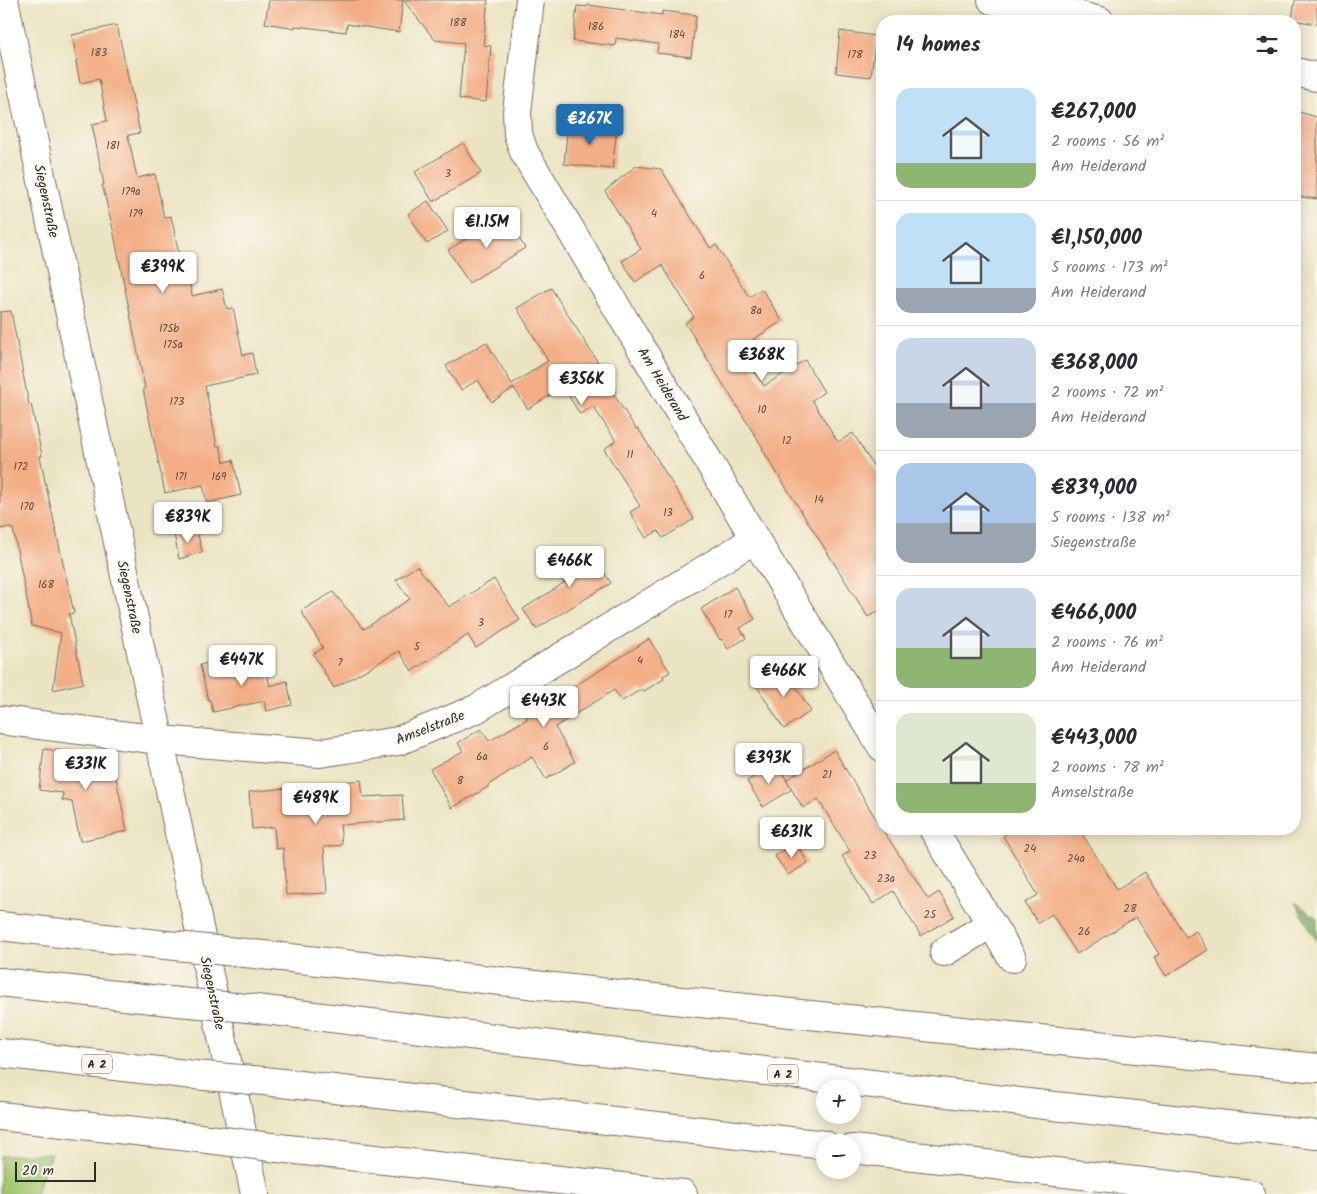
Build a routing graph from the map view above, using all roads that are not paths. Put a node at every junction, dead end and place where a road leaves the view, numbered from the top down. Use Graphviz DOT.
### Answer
graph roads {
  1 [pos="4,0"];
  2 [pos="530,0"];
  3 [pos="992,0"];
  4 [pos="1077,15"];
  5 [pos="1301,73"];
  6 [pos="1317,77"];
  7 [pos="756,539"];
  8 [pos="0,720"];
  9 [pos="876,737"];
  10 [pos="160,740"];
  11 [pos="937,835"];
  12 [pos="991,924"];
  13 [pos="0,926"];
  14 [pos="944,952"];
  15 [pos="1012,958"];
  16 [pos="0,982"];
  17 [pos="0,1053"];
  18 [pos="1317,1068"];
  19 [pos="0,1116"];
  20 [pos="1317,1135"];
  21 [pos="816,1144"];
  22 [pos="861,1149"];
  23 [pos="255,1194"];
  24 [pos="683,1194"];
  25 [pos="1251,1194"];
  1 -- 10 [label="main road, Siegenstraße"];
  2 -- 7 [label="main road, Am Heiderand"];
  3 -- 4 [label="main road"];
  5 -- 6 [label="main road"];
  7 -- 9 [label="main road, Am Heiderand"];
  7 -- 10 [label="main road, Amselstraße"];
  8 -- 10 [label="main road, Amselstraße"];
  10 -- 23 [label="main road, Siegenstraße"];
  11 -- 12 [label="main road"];
  12 -- 14 [label="main road"];
  12 -- 15 [label="main road"];
  13 -- 18 [label="main road, bridge"];
  16 -- 20 [label="main road, A 2, bridge"];
  17 -- 21 [label="main road, A 2, bridge"];
  19 -- 24 [label="main road, bridge"];
  22 -- 25 [label="main road"];
}
